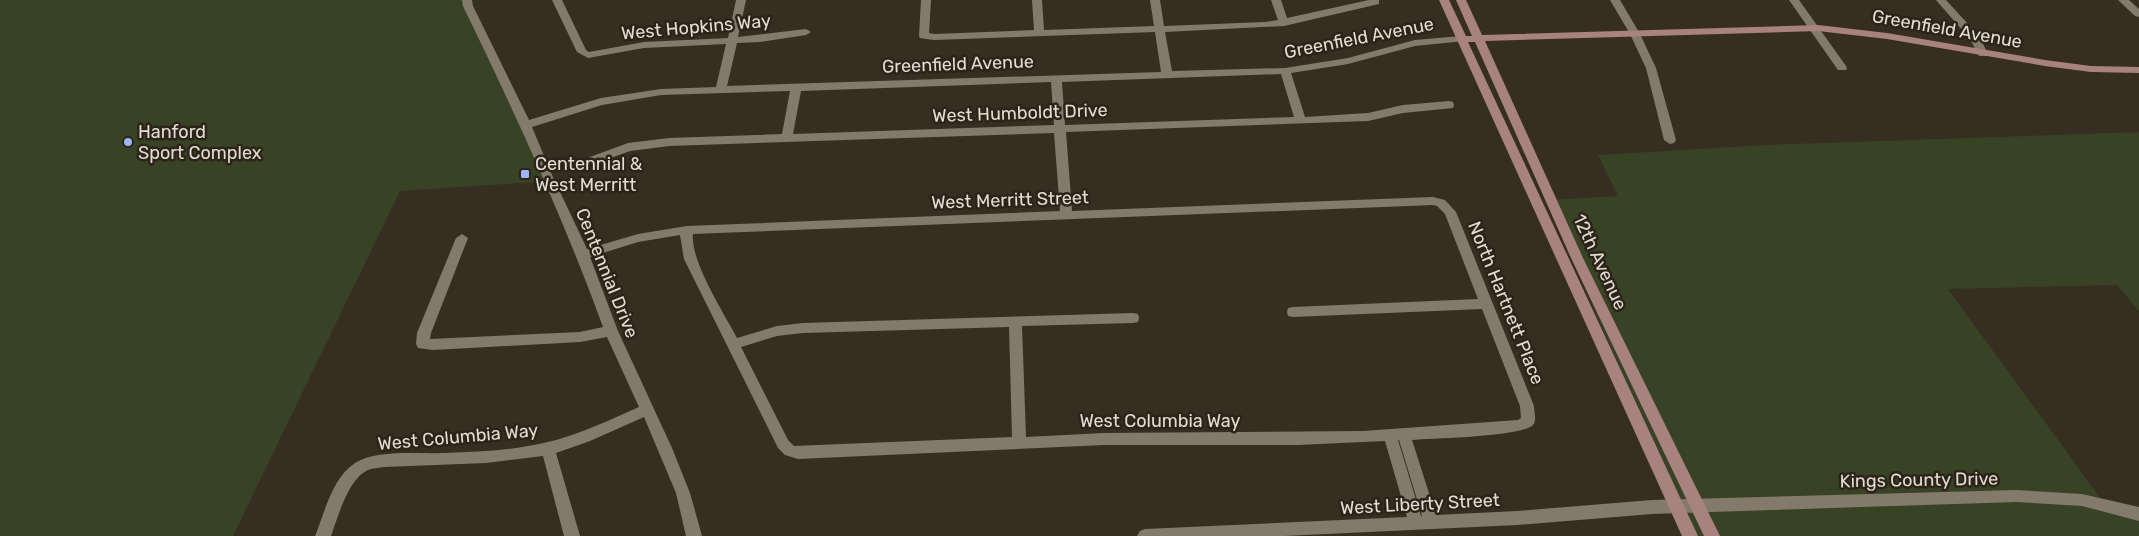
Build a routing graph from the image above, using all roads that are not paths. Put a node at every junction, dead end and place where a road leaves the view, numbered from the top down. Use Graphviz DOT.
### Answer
graph roads {
  1 [pos="467,0"];
  2 [pos="556,0"];
  3 [pos="741,0"];
  4 [pos="926,0"];
  5 [pos="1037,0"];
  6 [pos="1155,0"];
  7 [pos="1276,0"];
  8 [pos="1444,0"];
  9 [pos="1461,0"];
  10 [pos="1614,0"];
  11 [pos="1794,0"];
  12 [pos="1941,0"];
  13 [pos="2123,0"];
  14 [pos="1374,1"];
  15 [pos="2139,14"];
  16 [pos="1284,23"];
  17 [pos="1160,28"];
  18 [pos="1814,28"];
  19 [pos="806,32"];
  20 [pos="1039,32"];
  21 [pos="1636,34"];
  22 [pos="1479,38"];
  23 [pos="1460,39"];
  24 [pos="732,40"];
  25 [pos="1983,54"];
  26 [pos="1842,68"];
  27 [pos="2139,70"];
  28 [pos="1286,71"];
  29 [pos="1167,75"];
  30 [pos="1056,78"];
  31 [pos="796,87"];
  32 [pos="721,90"];
  33 [pos="1449,106"];
  34 [pos="1301,120"];
  35 [pos="526,125"];
  36 [pos="1060,129"];
  37 [pos="787,138"];
  38 [pos="1670,140"];
  39 [pos="594,160"];
  40 [pos="1441,203"];
  41 [pos="1066,215"];
  42 [pos="687,230"];
  43 [pos="462,238"];
  44 [pos="583,255"];
  45 [pos="1485,304"];
  46 [pos="1293,312"];
  47 [pos="1133,318"];
  48 [pos="1015,322"];
  49 [pos="611,331"];
  50 [pos="732,345"];
  51 [pos="646,410"];
  52 [pos="1528,421"];
  53 [pos="1397,436"];
  54 [pos="1018,443"];
  55 [pos="548,448"];
  56 [pos="1676,506"];
  57 [pos="1698,506"];
  58 [pos="2139,514"];
  59 [pos="1423,523"];
  60 [pos="324,536"];
  61 [pos="572,536"];
  62 [pos="694,536"];
  63 [pos="1145,536"];
  64 [pos="1690,536"];
  65 [pos="1712,536"];
  1 -- 35 [label="street, Centennial Drive"];
  2 -- 24 [label="street, West Hopkins Way"];
  3 -- 24 [label="street"];
  4 -- 20 [label="street"];
  5 -- 20 [label="street"];
  6 -- 17 [label="street"];
  7 -- 16 [label="street"];
  8 -- 23 [label="main road, 12th Avenue"];
  9 -- 22 [label="main road, 12th Avenue"];
  10 -- 21 [label="street"];
  11 -- 18 [label="street"];
  12 -- 25 [label="street"];
  13 -- 15 [label="street"];
  14 -- 16 [label="street"];
  16 -- 17 [label="street"];
  17 -- 20 [label="street"];
  17 -- 29 [label="street"];
  18 -- 21 [label="main road, Greenfield Avenue"];
  18 -- 25 [label="main road, Greenfield Avenue"];
  18 -- 26 [label="street"];
  19 -- 24 [label="street, West Hopkins Way"];
  21 -- 22 [label="main road, Greenfield Avenue"];
  21 -- 38 [label="street"];
  22 -- 23 [label="main road, Greenfield Avenue"];
  22 -- 57 [label="main road, 12th Avenue"];
  23 -- 28 [label="street, Greenfield Avenue"];
  23 -- 56 [label="main road, 12th Avenue"];
  24 -- 32 [label="street"];
  25 -- 27 [label="main road, Greenfield Avenue"];
  28 -- 29 [label="street, Greenfield Avenue"];
  28 -- 34 [label="street"];
  29 -- 30 [label="street, Greenfield Avenue"];
  30 -- 31 [label="street, Greenfield Avenue"];
  30 -- 36 [label="street"];
  31 -- 32 [label="street, Greenfield Avenue"];
  31 -- 37 [label="street"];
  32 -- 35 [label="street, Greenfield Avenue"];
  33 -- 34 [label="street, West Humboldt Drive"];
  34 -- 36 [label="street, West Humboldt Drive"];
  35 -- 44 [label="street, Centennial Drive"];
  36 -- 37 [label="street, West Humboldt Drive"];
  36 -- 41 [label="street"];
  37 -- 39 [label="street, West Humboldt Drive"];
  40 -- 41 [label="street, West Merritt Street"];
  40 -- 45 [label="street, North Hartnett Place"];
  41 -- 42 [label="street, West Merritt Street"];
  42 -- 44 [label="street, West Merritt Street"];
  42 -- 50 [label="street"];
  43 -- 49 [label="street"];
  44 -- 49 [label="street, Centennial Drive"];
  45 -- 46 [label="street"];
  45 -- 52 [label="street, North Hartnett Place"];
  47 -- 48 [label="street"];
  48 -- 50 [label="street"];
  48 -- 54 [label="street"];
  49 -- 51 [label="street, Centennial Drive"];
  50 -- 54 [label="street, West Columbia Way"];
  51 -- 55 [label="street, West Columbia Way"];
  51 -- 62 [label="street, Centennial Drive"];
  52 -- 53 [label="street, West Columbia Way"];
  53 -- 54 [label="street, West Columbia Way"];
  53 -- 59 [label="street"];
  55 -- 60 [label="street, West Columbia Way"];
  55 -- 61 [label="street"];
  56 -- 57 [label="street, West Liberty Street"];
  56 -- 59 [label="street, West Liberty Street"];
  56 -- 64 [label="main road, 12th Avenue"];
  57 -- 58 [label="street, Kings County Drive"];
  57 -- 65 [label="main road, 12th Avenue"];
  59 -- 63 [label="street, West Liberty Street"];
}
